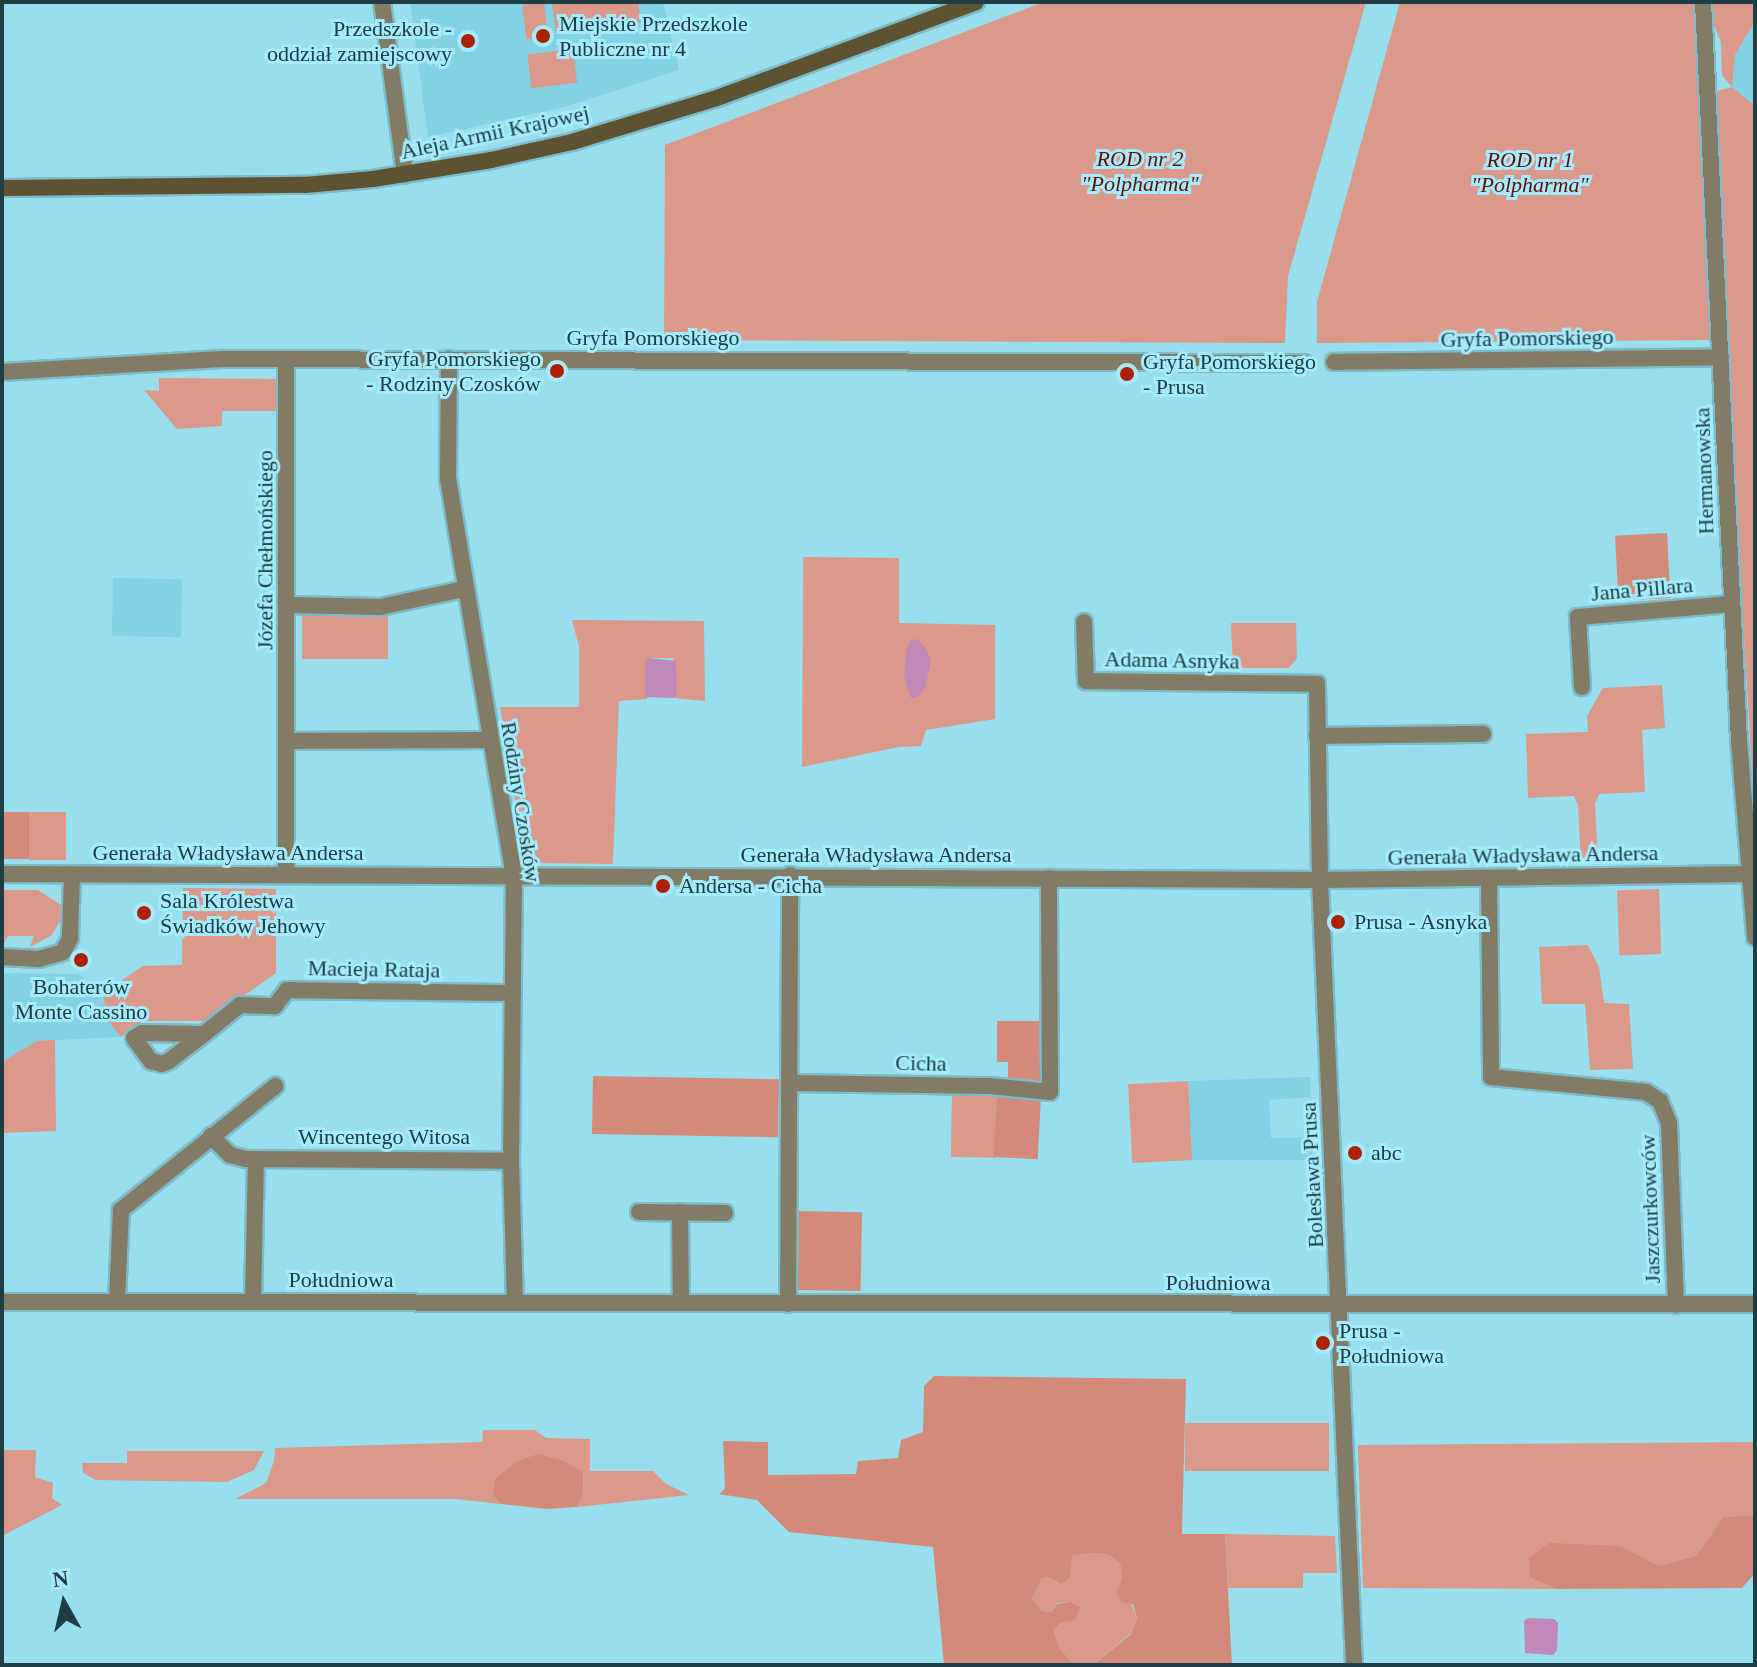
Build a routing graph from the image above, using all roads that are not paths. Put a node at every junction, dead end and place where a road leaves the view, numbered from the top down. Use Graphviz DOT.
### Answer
graph roads {
  1 [pos="382,2"];
  2 [pos="976,2"];
  3 [pos="1703,2"];
  4 [pos="405,174"];
  5 [pos="2,188"];
  6 [pos="1721,357"];
  7 [pos="286,359"];
  8 [pos="449,359"];
  9 [pos="1334,362"];
  10 [pos="1304,363"];
  11 [pos="2,372"];
  12 [pos="464,589"];
  13 [pos="1731,604"];
  14 [pos="288,605"];
  15 [pos="1084,622"];
  16 [pos="1317,684"];
  17 [pos="1582,687"];
  18 [pos="1483,734"];
  19 [pos="1317,736"];
  20 [pos="489,740"];
  21 [pos="286,741"];
  22 [pos="2,874"];
  23 [pos="72,874"];
  24 [pos="286,874"];
  25 [pos="1749,874"];
  26 [pos="790,875"];
  27 [pos="514,877"];
  28 [pos="1049,878"];
  29 [pos="1489,878"];
  30 [pos="1320,880"];
  31 [pos="1755,937"];
  32 [pos="2,957"];
  33 [pos="513,993"];
  34 [pos="204,1034"];
  35 [pos="791,1083"];
  36 [pos="275,1086"];
  37 [pos="211,1136"];
  38 [pos="256,1159"];
  39 [pos="511,1161"];
  40 [pos="639,1212"];
  41 [pos="680,1212"];
  42 [pos="725,1213"];
  43 [pos="117,1301"];
  44 [pos="253,1301"];
  45 [pos="2,1302"];
  46 [pos="515,1302"];
  47 [pos="681,1302"];
  48 [pos="788,1304"];
  49 [pos="1755,1304"];
  50 [pos="1340,1305"];
  51 [pos="1676,1305"];
  52 [pos="1354,1665"];
  1 -- 4 [label="street"];
  2 -- 4 [label="main road, Aleja Armii Krajowej"];
  3 -- 6 [label="street, Hermanowska"];
  4 -- 5 [label="main road, Aleja Armii Krajowej"];
  6 -- 9 [label="street, Gryfa Pomorskiego"];
  6 -- 13 [label="street, Hermanowska"];
  7 -- 8 [label="street, Gryfa Pomorskiego"];
  7 -- 11 [label="street, Gryfa Pomorskiego"];
  7 -- 14 [label="street, Józefa Chełmońskiego"];
  8 -- 10 [label="street, Gryfa Pomorskiego"];
  8 -- 12 [label="street, Rodziny Czosków"];
  12 -- 14 [label="street"];
  12 -- 20 [label="street, Rodziny Czosków"];
  13 -- 17 [label="street, Jana Pillara"];
  13 -- 25 [label="street, Hermanowska"];
  14 -- 21 [label="street, Józefa Chełmońskiego"];
  15 -- 16 [label="street, Adama Asnyka"];
  16 -- 19 [label="street, Bolesława Prusa"];
  18 -- 19 [label="street"];
  19 -- 30 [label="street, Bolesława Prusa"];
  20 -- 21 [label="street"];
  20 -- 27 [label="street, Rodziny Czosków"];
  21 -- 24 [label="street, Józefa Chełmońskiego"];
  22 -- 23 [label="street, Generała Władysława Andersa"];
  23 -- 24 [label="street, Generała Władysława Andersa"];
  23 -- 32 [label="street"];
  24 -- 27 [label="street, Generała Władysława Andersa"];
  25 -- 29 [label="street, Generała Władysława Andersa"];
  25 -- 31 [label="street, Hermanowska"];
  26 -- 27 [label="street, Generała Władysława Andersa"];
  26 -- 28 [label="street, Generała Władysława Andersa"];
  26 -- 35 [label="street"];
  27 -- 33 [label="street, Rodziny Czosków"];
  28 -- 30 [label="street, Generała Władysława Andersa"];
  28 -- 35 [label="street, Cicha"];
  29 -- 30 [label="street, Generała Władysława Andersa"];
  29 -- 51 [label="street, Jaszczurkowców"];
  30 -- 50 [label="street, Bolesława Prusa"];
  33 -- 34 [label="street, Macieja Rataja"];
  33 -- 39 [label="street, Rodziny Czosków"];
  35 -- 48 [label="street"];
  36 -- 37 [label="street"];
  37 -- 38 [label="street, Wincentego Witosa"];
  37 -- 43 [label="street"];
  38 -- 39 [label="street, Wincentego Witosa"];
  38 -- 44 [label="street"];
  39 -- 46 [label="street, Rodziny Czosków"];
  40 -- 41 [label="street"];
  41 -- 42 [label="street"];
  41 -- 47 [label="street"];
  43 -- 44 [label="street, Południowa"];
  43 -- 45 [label="street, Południowa"];
  44 -- 46 [label="street, Południowa"];
  46 -- 47 [label="street, Południowa"];
  47 -- 48 [label="street, Południowa"];
  48 -- 50 [label="street, Południowa"];
  49 -- 51 [label="street, Południowa"];
  50 -- 51 [label="street, Południowa"];
  50 -- 52 [label="street, Bolesława Prusa"];
}
